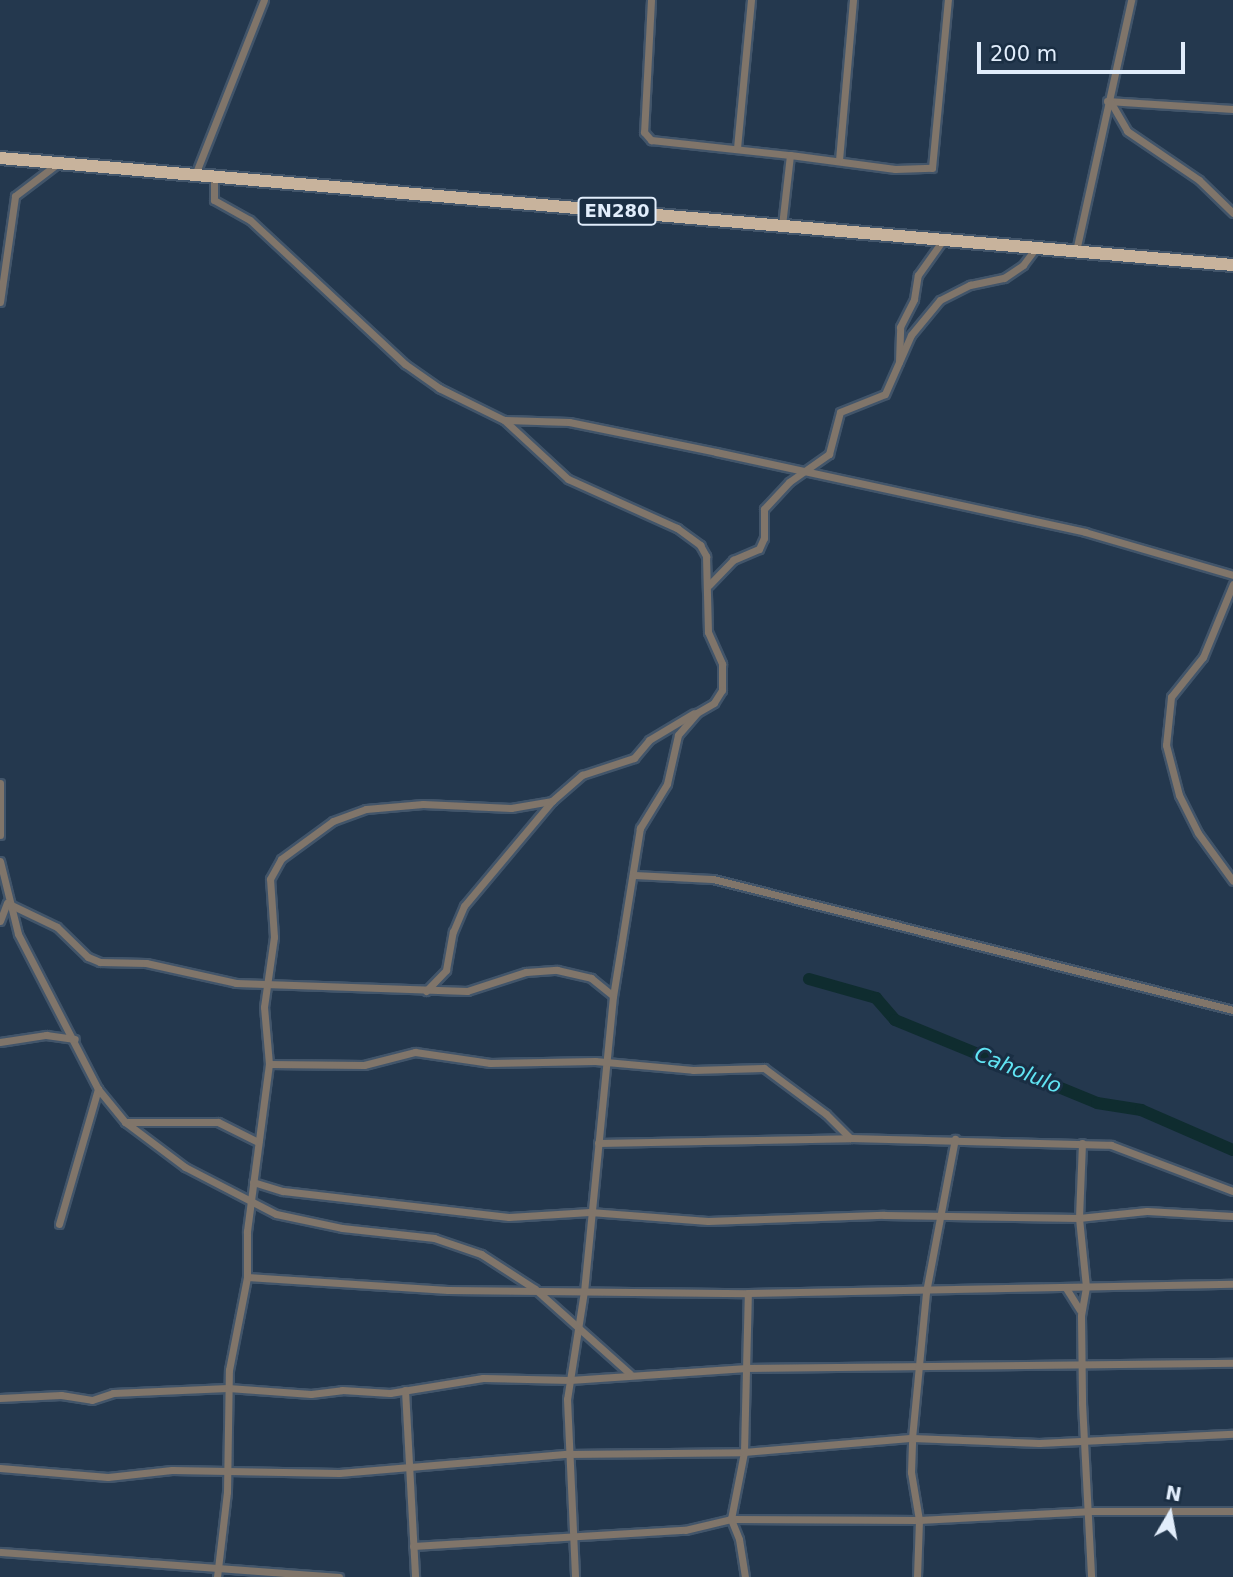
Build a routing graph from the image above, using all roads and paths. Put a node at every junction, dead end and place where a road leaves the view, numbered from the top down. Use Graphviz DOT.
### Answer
graph roads {
  1 [pos="264,0"];
  2 [pos="651,0"];
  3 [pos="751,0"];
  4 [pos="853,0"];
  5 [pos="948,0"];
  6 [pos="1131,0"];
  7 [pos="1108,101"];
  8 [pos="1233,109"];
  9 [pos="737,148"];
  10 [pos="790,155"];
  11 [pos="0,158"];
  12 [pos="839,160"];
  13 [pos="58,163"];
  14 [pos="195,175"];
  15 [pos="214,177"];
  16 [pos="1233,213"];
  17 [pos="782,225"];
  18 [pos="943,240"];
  19 [pos="1036,248"];
  20 [pos="1076,251"];
  21 [pos="1233,265"];
  22 [pos="0,302"];
  23 [pos="899,370"];
  24 [pos="504,421"];
  25 [pos="803,473"];
  26 [pos="1233,575"];
  27 [pos="1233,584"];
  28 [pos="709,585"];
  29 [pos="697,713"];
  30 [pos="0,783"];
  31 [pos="552,801"];
  32 [pos="0,835"];
  33 [pos="0,861"];
  34 [pos="633,875"];
  35 [pos="1233,881"];
  36 [pos="7,903"];
  37 [pos="0,921"];
  38 [pos="267,985"];
  39 [pos="426,991"];
  40 [pos="612,996"];
  41 [pos="1233,1010"];
  42 [pos="75,1039"];
  43 [pos="0,1042"];
  44 [pos="269,1064"];
  45 [pos="608,1064"];
  46 [pos="98,1089"];
  47 [pos="125,1122"];
  48 [pos="849,1138"];
  49 [pos="955,1139"];
  50 [pos="258,1142"];
  51 [pos="598,1143"];
  52 [pos="1082,1143"];
  53 [pos="253,1182"];
  54 [pos="1233,1191"];
  55 [pos="250,1201"];
  56 [pos="590,1212"];
  57 [pos="1233,1216"];
  58 [pos="941,1217"];
  59 [pos="1079,1218"];
  60 [pos="59,1224"];
  61 [pos="247,1277"];
  62 [pos="1233,1284"];
  63 [pos="1065,1287"];
  64 [pos="1086,1287"];
  65 [pos="535,1289"];
  66 [pos="584,1291"];
  67 [pos="926,1292"];
  68 [pos="748,1293"];
  69 [pos="1081,1316"];
  70 [pos="579,1328"];
  71 [pos="1233,1363"];
  72 [pos="918,1364"];
  73 [pos="1083,1365"];
  74 [pos="747,1368"];
  75 [pos="630,1374"];
  76 [pos="570,1380"];
  77 [pos="228,1388"];
  78 [pos="405,1390"];
  79 [pos="0,1398"];
  80 [pos="1233,1434"];
  81 [pos="912,1438"];
  82 [pos="1085,1442"];
  83 [pos="744,1452"];
  84 [pos="567,1454"];
  85 [pos="0,1468"];
  86 [pos="408,1468"];
  87 [pos="226,1471"];
  88 [pos="1088,1511"];
  89 [pos="1233,1511"];
  90 [pos="731,1519"];
  91 [pos="919,1520"];
  92 [pos="573,1536"];
  93 [pos="413,1546"];
  94 [pos="0,1552"];
  95 [pos="217,1573"];
  96 [pos="339,1577"];
  97 [pos="415,1577"];
  98 [pos="575,1577"];
  99 [pos="745,1577"];
  100 [pos="917,1577"];
  101 [pos="1091,1577"];
  1 -- 14 [label="street"];
  2 -- 9 [label="street"];
  3 -- 9 [label="street"];
  4 -- 12 [label="street"];
  5 -- 12 [label="street"];
  6 -- 7 [label="street"];
  7 -- 8 [label="street"];
  7 -- 16 [label="street"];
  7 -- 20 [label="street"];
  9 -- 10 [label="street"];
  10 -- 12 [label="street"];
  10 -- 17 [label="street"];
  11 -- 13 [label="main road, EN280"];
  13 -- 14 [label="main road, EN280"];
  13 -- 22 [label="street"];
  14 -- 15 [label="main road, EN280"];
  15 -- 17 [label="main road, EN280"];
  15 -- 24 [label="street"];
  17 -- 18 [label="main road, EN280"];
  18 -- 19 [label="main road, EN280"];
  18 -- 23 [label="street"];
  19 -- 20 [label="main road, EN280"];
  19 -- 23 [label="street"];
  20 -- 21 [label="main road, EN280"];
  23 -- 25 [label="street"];
  24 -- 25 [label="street"];
  24 -- 28 [label="street"];
  25 -- 26 [label="street"];
  25 -- 28 [label="street"];
  27 -- 35 [label="street"];
  28 -- 29 [label="street"];
  29 -- 31 [label="street"];
  29 -- 34 [label="street"];
  30 -- 32 [label="street"];
  31 -- 38 [label="street"];
  31 -- 39 [label="street"];
  33 -- 36 [label="street"];
  34 -- 40 [label="street"];
  34 -- 41 [label="street"];
  36 -- 37 [label="street"];
  36 -- 38 [label="street"];
  36 -- 42 [label="street"];
  38 -- 39 [label="street"];
  38 -- 44 [label="street"];
  39 -- 40 [label="street"];
  40 -- 45 [label="street"];
  42 -- 43 [label="street"];
  42 -- 46 [label="street"];
  44 -- 45 [label="street"];
  44 -- 50 [label="street"];
  45 -- 48 [label="street"];
  45 -- 51 [label="street"];
  46 -- 47 [label="street"];
  46 -- 60 [label="street"];
  47 -- 50 [label="street"];
  47 -- 55 [label="street"];
  48 -- 49 [label="street"];
  48 -- 51 [label="street"];
  49 -- 52 [label="street"];
  49 -- 58 [label="street"];
  50 -- 53 [label="street"];
  51 -- 56 [label="street"];
  52 -- 54 [label="street"];
  52 -- 59 [label="street"];
  53 -- 55 [label="street"];
  53 -- 56 [label="street"];
  55 -- 61 [label="street"];
  55 -- 65 [label="street"];
  56 -- 58 [label="street"];
  56 -- 66 [label="street"];
  57 -- 59 [label="street"];
  58 -- 59 [label="street"];
  58 -- 67 [label="street"];
  59 -- 64 [label="street"];
  61 -- 65 [label="street"];
  61 -- 77 [label="street"];
  62 -- 64 [label="street"];
  63 -- 64 [label="street"];
  63 -- 67 [label="street"];
  63 -- 69 [label="street"];
  64 -- 69 [label="street"];
  65 -- 66 [label="street"];
  65 -- 70 [label="street"];
  66 -- 68 [label="street"];
  66 -- 70 [label="street"];
  67 -- 68 [label="street"];
  67 -- 72 [label="street"];
  68 -- 74 [label="street"];
  69 -- 73 [label="street"];
  70 -- 75 [label="street"];
  70 -- 76 [label="street"];
  71 -- 73 [label="street"];
  72 -- 73 [label="street"];
  72 -- 74 [label="street"];
  72 -- 81 [label="street"];
  73 -- 82 [label="street"];
  74 -- 75 [label="street"];
  74 -- 83 [label="street"];
  75 -- 76 [label="street"];
  76 -- 78 [label="street"];
  76 -- 84 [label="street"];
  77 -- 78 [label="street"];
  77 -- 79 [label="street"];
  77 -- 87 [label="street"];
  78 -- 86 [label="street"];
  80 -- 82 [label="street"];
  81 -- 82 [label="street"];
  81 -- 83 [label="street"];
  81 -- 91 [label="street"];
  82 -- 88 [label="street"];
  83 -- 84 [label="street"];
  83 -- 90 [label="street"];
  84 -- 86 [label="street"];
  84 -- 92 [label="street"];
  85 -- 87 [label="street"];
  86 -- 87 [label="street"];
  86 -- 93 [label="street"];
  87 -- 95 [label="street"];
  88 -- 89 [label="street"];
  88 -- 91 [label="street"];
  88 -- 101 [label="street"];
  90 -- 91 [label="street"];
  90 -- 92 [label="street"];
  90 -- 99 [label="street"];
  91 -- 100 [label="street"];
  92 -- 93 [label="street"];
  92 -- 98 [label="street"];
  93 -- 97 [label="street"];
  94 -- 95 [label="street"];
  95 -- 96 [label="street"];
}
